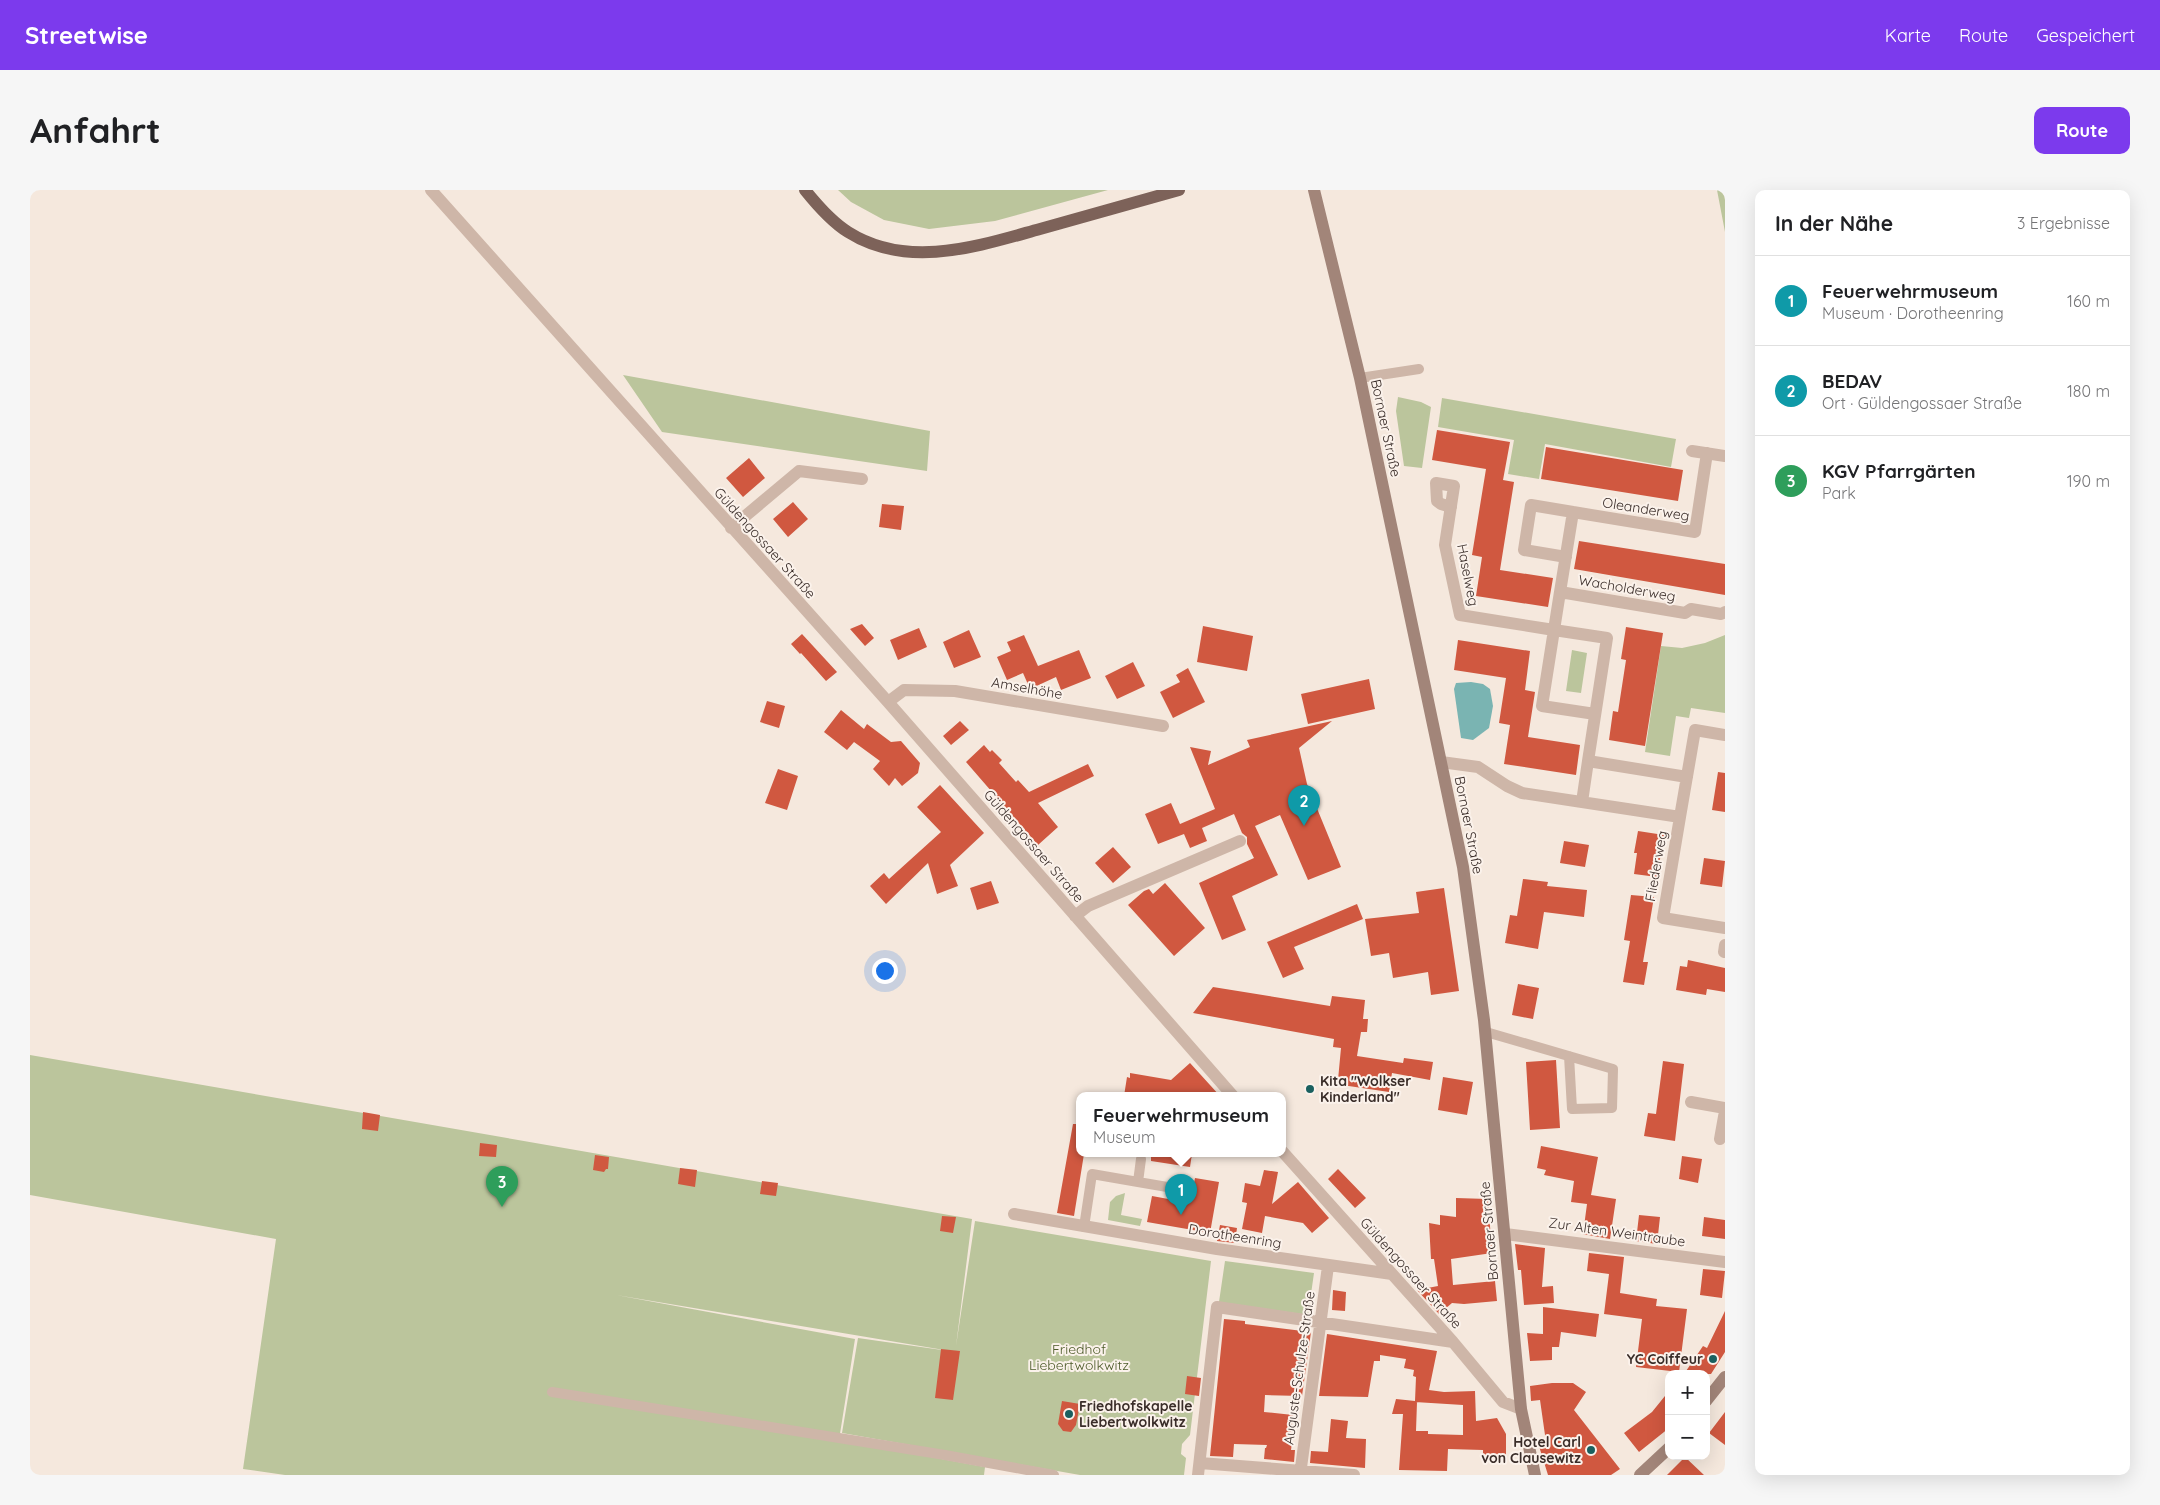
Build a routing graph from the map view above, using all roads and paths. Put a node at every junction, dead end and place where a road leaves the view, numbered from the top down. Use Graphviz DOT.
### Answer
graph roads {
  1 [pos="431,190"];
  2 [pos="805,190"];
  3 [pos="1179,190"];
  4 [pos="1314,190"];
  5 [pos="1419,368"];
  6 [pos="1360,378"];
  7 [pos="1692,450"];
  8 [pos="1707,453"];
  9 [pos="1725,456"];
  10 [pos="862,479"];
  11 [pos="1451,507"];
  12 [pos="1573,512"];
  13 [pos="731,528"];
  14 [pos="1566,557"];
  15 [pos="1560,592"];
  16 [pos="1725,612"];
  17 [pos="1554,630"];
  18 [pos="888,702"];
  19 [pos="1596,714"];
  20 [pos="1163,726"];
  21 [pos="1725,735"];
  22 [pos="1442,762"];
  23 [pos="1588,762"];
  24 [pos="1687,778"];
  25 [pos="1582,802"];
  26 [pos="1680,817"];
  27 [pos="1240,841"];
  28 [pos="1075,916"];
  29 [pos="1725,928"];
  30 [pos="1486,1032"];
  31 [pos="1569,1056"];
  32 [pos="1229,1092"];
  33 [pos="1691,1102"];
  34 [pos="1725,1110"];
  35 [pos="1720,1139"];
  36 [pos="1286,1155"];
  37 [pos="1141,1159"];
  38 [pos="1138,1182"];
  39 [pos="1173,1188"];
  40 [pos="1014,1214"];
  41 [pos="1084,1227"];
  42 [pos="1505,1234"];
  43 [pos="1725,1262"];
  44 [pos="1328,1266"];
  45 [pos="1392,1274"];
  46 [pos="1320,1321"];
  47 [pos="1452,1342"];
  48 [pos="1725,1377"];
  49 [pos="552,1392"];
  50 [pos="1710,1396"];
  51 [pos="1521,1408"];
  52 [pos="1665,1452"];
  53 [pos="1199,1469"];
  54 [pos="1300,1473"];
  55 [pos="1054,1475"];
  56 [pos="1354,1475"];
  57 [pos="1535,1475"];
  58 [pos="1640,1475"];
  1 -- 13 [label="street, Güldengossaer Straße"];
  2 -- 3 [label="main road"];
  4 -- 6 [label="main road, Bornaer Straße"];
  5 -- 6 [label="lane"];
  6 -- 22 [label="main road, Bornaer Straße"];
  7 -- 8 [label="street"];
  8 -- 9 [label="street"];
  8 -- 12 [label="street, Oleanderweg"];
  10 -- 13 [label="street"];
  11 -- 17 [label="street, Haselweg"];
  12 -- 14 [label="street"];
  12 -- 14 [label="street, Oleanderweg"];
  13 -- 18 [label="street, Güldengossaer Straße"];
  14 -- 15 [label="street"];
  15 -- 16 [label="street, Wacholderweg"];
  15 -- 17 [label="street, Wacholderweg"];
  17 -- 19 [label="street"];
  17 -- 19 [label="street, Wacholderweg"];
  18 -- 20 [label="street, Amselhöhe"];
  18 -- 28 [label="street, Güldengossaer Straße"];
  19 -- 23 [label="street"];
  21 -- 24 [label="street, Fliederweg"];
  22 -- 25 [label="street, Fliederweg"];
  22 -- 30 [label="main road, Bornaer Straße"];
  23 -- 24 [label="street"];
  23 -- 25 [label="street"];
  24 -- 26 [label="street, Fliederweg"];
  25 -- 26 [label="street, Fliederweg"];
  26 -- 29 [label="street, Fliederweg"];
  27 -- 28 [label="street, Güldengossaer Straße"];
  28 -- 32 [label="street, Güldengossaer Straße"];
  30 -- 31 [label="lane"];
  30 -- 42 [label="main road, Bornaer Straße"];
  31 -- 31 [label="lane"];
  33 -- 34 [label="street"];
  34 -- 35 [label="street"];
  36 -- 45 [label="street, Güldengossaer Straße"];
  37 -- 38 [label="lane"];
  38 -- 39 [label="lane"];
  38 -- 41 [label="lane"];
  40 -- 41 [label="street, Dorotheenring"];
  41 -- 44 [label="street, Dorotheenring"];
  42 -- 43 [label="street, Zur Alten Weintraube"];
  42 -- 51 [label="main road, Bornaer Straße"];
  44 -- 45 [label="street, Dorotheenring"];
  44 -- 46 [label="street, Auguste-Schulze-Straße"];
  45 -- 47 [label="street, Güldengossaer Straße"];
  46 -- 47 [label="street"];
  46 -- 53 [label="street"];
  46 -- 54 [label="street, Auguste-Schulze-Straße"];
  47 -- 51 [label="street, Güldengossaer Straße"];
  48 -- 50 [label="main road"];
  49 -- 55 [label="lane"];
  51 -- 57 [label="main road, Bornaer Straße"];
  52 -- 58 [label="main road"];
  53 -- 54 [label="street"];
  54 -- 56 [label="street"];
}
